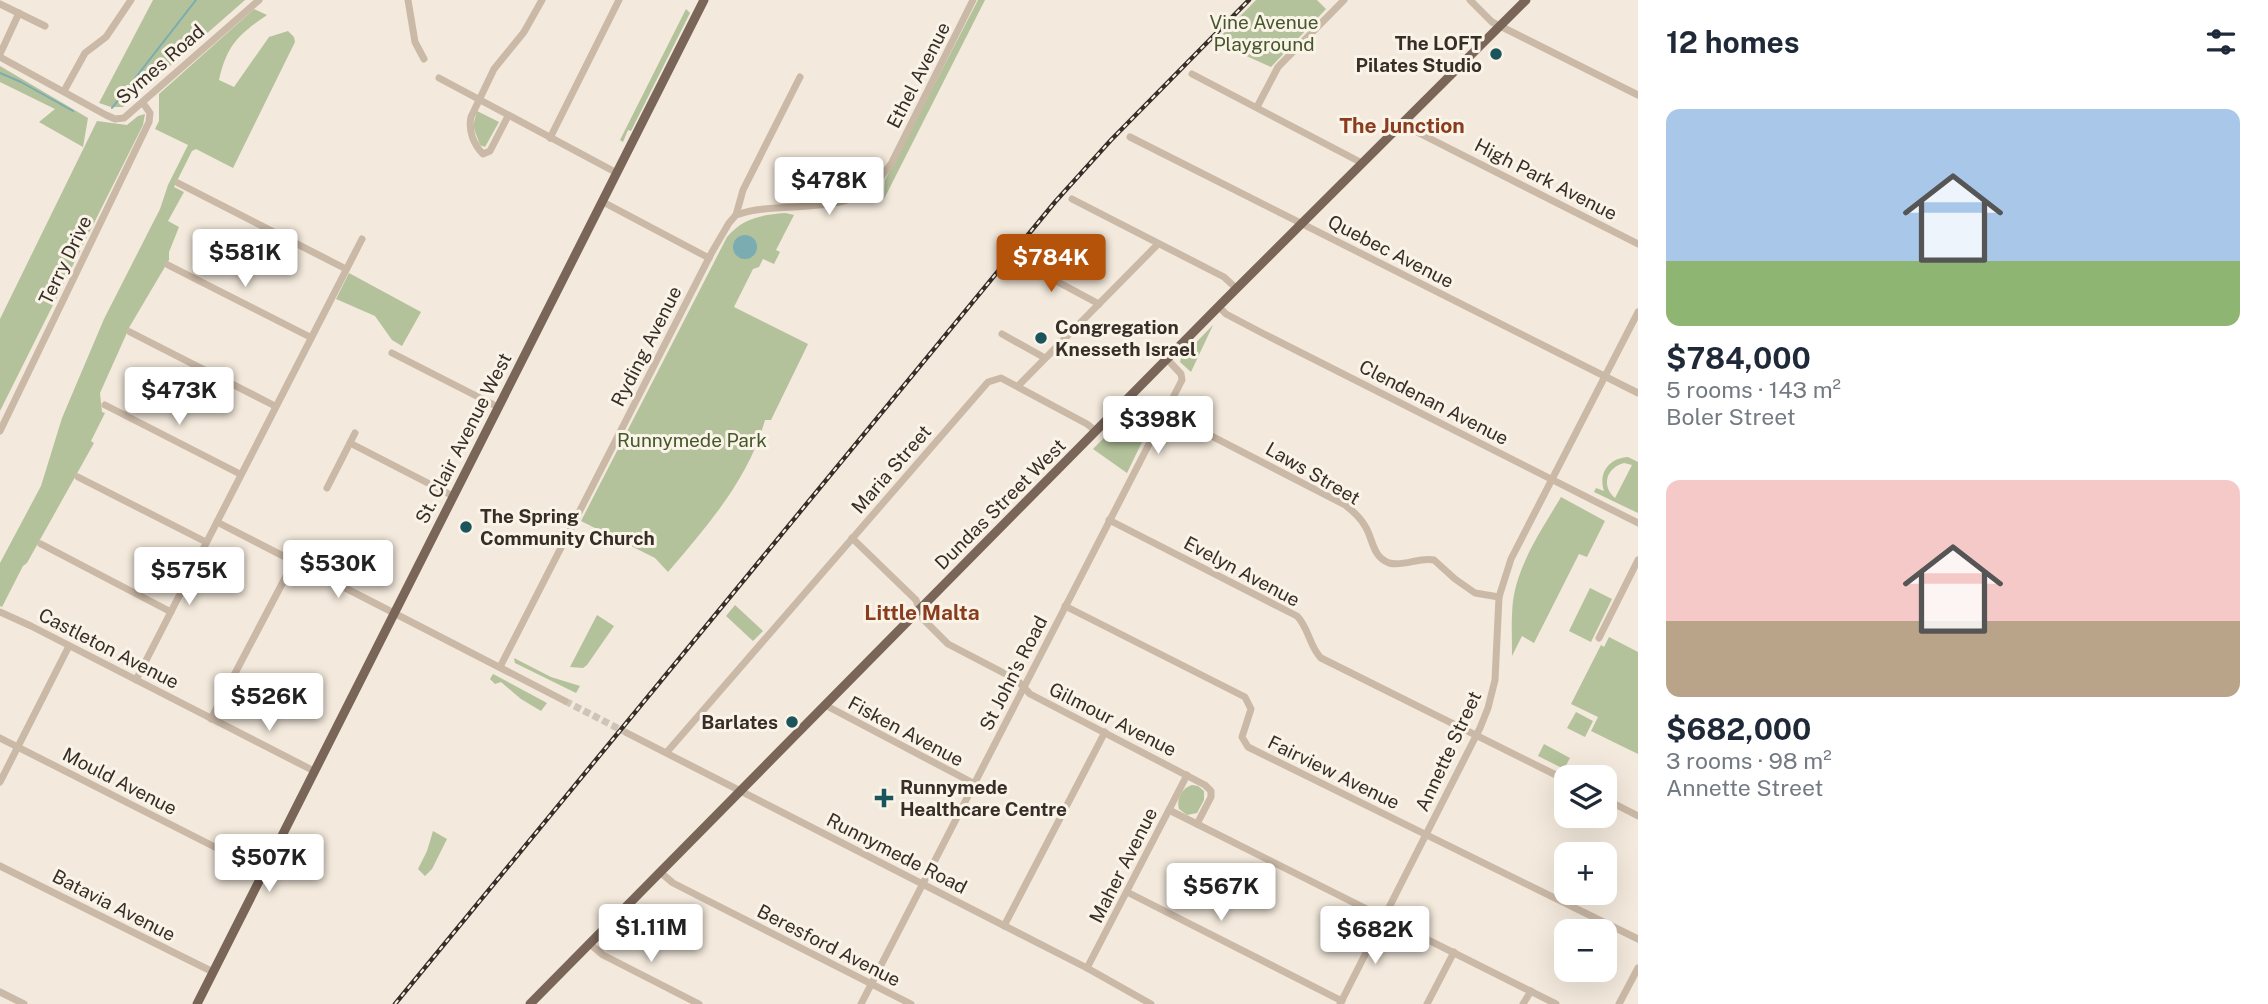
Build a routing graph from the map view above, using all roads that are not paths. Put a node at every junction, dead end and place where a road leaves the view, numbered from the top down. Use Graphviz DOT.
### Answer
graph roads {
  1 [pos="131,0"];
  2 [pos="259,0"];
  3 [pos="408,0"];
  4 [pos="542,0"];
  5 [pos="620,0"];
  6 [pos="704,0"];
  7 [pos="973,0"];
  8 [pos="1344,0"];
  9 [pos="1470,0"];
  10 [pos="1526,0"];
  11 [pos="0,4"];
  12 [pos="19,13"];
  13 [pos="1500,25"];
  14 [pos="45,26"];
  15 [pos="0,55"];
  16 [pos="424,59"];
  17 [pos="1192,74"];
  18 [pos="800,77"];
  19 [pos="439,78"];
  20 [pos="64,91"];
  21 [pos="1638,95"];
  22 [pos="478,101"];
  23 [pos="143,103"];
  24 [pos="1257,107"];
  25 [pos="508,116"];
  26 [pos="1403,122"];
  27 [pos="1130,136"];
  28 [pos="550,138"];
  29 [pos="1362,163"];
  30 [pos="617,173"];
  31 [pos="178,183"];
  32 [pos="1072,199"];
  33 [pos="603,202"];
  34 [pos="736,215"];
  35 [pos="1301,223"];
  36 [pos="362,239"];
  37 [pos="1157,244"];
  38 [pos="1638,244"];
  39 [pos="709,258"];
  40 [pos="1017,260"];
  41 [pos="168,265"];
  42 [pos="346,269"];
  43 [pos="1237,289"];
  44 [pos="1099,304"];
  45 [pos="1219,307"];
  46 [pos="1638,312"];
  47 [pos="130,332"];
  48 [pos="1002,334"];
  49 [pos="310,337"];
  50 [pos="392,353"];
  51 [pos="1045,358"];
  52 [pos="1167,359"];
  53 [pos="1605,376"];
  54 [pos="1018,386"];
  55 [pos="1638,393"];
  56 [pos="105,405"];
  57 [pos="275,406"];
  58 [pos="498,407"];
  59 [pos="1165,412"];
  60 [pos="0,431"];
  61 [pos="1096,431"];
  62 [pos="355,433"];
  63 [pos="350,443"];
  64 [pos="240,474"];
  65 [pos="78,477"];
  66 [pos="1552,480"];
  67 [pos="327,488"];
  68 [pos="453,496"];
  69 [pos="1110,520"];
  70 [pos="217,522"];
  71 [pos="1638,523"];
  72 [pos="852,538"];
  73 [pos="206,542"];
  74 [pos="41,544"];
  75 [pos="1638,560"];
  76 [pos="293,561"];
  77 [pos="1499,597"];
  78 [pos="1065,606"];
  79 [pos="920,609"];
  80 [pos="0,612"];
  81 [pos="171,612"];
  82 [pos="395,612"];
  83 [pos="1599,638"];
  84 [pos="69,646"];
  85 [pos="500,667"];
  86 [pos="136,680"];
  87 [pos="1024,687"];
  88 [pos="565,701"];
  89 [pos="825,705"];
  90 [pos="211,719"];
  91 [pos="1105,732"];
  92 [pos="627,733"];
  93 [pos="1477,735"];
  94 [pos="0,738"];
  95 [pos="18,747"];
  96 [pos="667,752"];
  97 [pos="314,771"];
  98 [pos="1554,774"];
  99 [pos="1187,775"];
  100 [pos="0,782"];
  101 [pos="973,783"];
  102 [pos="741,791"];
  103 [pos="1617,805"];
  104 [pos="1169,810"];
  105 [pos="1638,816"];
  106 [pos="1197,824"];
  107 [pos="1426,834"];
  108 [pos="0,866"];
  109 [pos="264,872"];
  110 [pos="660,872"];
  111 [pos="923,884"];
  112 [pos="1127,892"];
  113 [pos="1384,918"];
  114 [pos="1004,926"];
  115 [pos="1638,939"];
  116 [pos="590,944"];
  117 [pos="1454,952"];
  118 [pos="1087,968"];
  119 [pos="1638,968"];
  120 [pos="213,972"];
  121 [pos="871,984"];
  122 [pos="1531,991"];
  123 [pos="0,992"];
  124 [pos="1341,1002"];
  125 [pos="24,1004"];
  126 [pos="197,1004"];
  127 [pos="531,1004"];
  128 [pos="699,1004"];
  129 [pos="861,1004"];
  130 [pos="911,1004"];
  131 [pos="1151,1004"];
  132 [pos="1427,1004"];
  133 [pos="1524,1004"];
  134 [pos="1556,1004"];
  135 [pos="1619,1004"];
  1 -- 20 [label="street"];
  2 -- 23 [label="street, Symes Road"];
  3 -- 16 [label="street"];
  4 -- 22 [label="street"];
  5 -- 28 [label="street"];
  6 -- 30 [label="main road, St. Clair Avenue West"];
  7 -- 34 [label="street, Ethel Avenue"];
  8 -- 24 [label="street"];
  9 -- 13 [label="street"];
  10 -- 13 [label="main road, Dundas Street West"];
  11 -- 12 [label="street"];
  12 -- 14 [label="street"];
  12 -- 15 [label="street"];
  13 -- 21 [label="street"];
  13 -- 26 [label="main road, Dundas Street West"];
  15 -- 20 [label="street, Symes Road"];
  17 -- 24 [label="street"];
  18 -- 34 [label="street, Ryding Avenue"];
  19 -- 22 [label="street"];
  20 -- 23 [label="street, Symes Road"];
  22 -- 25 [label="street"];
  22 -- 25 [label="street"];
  23 -- 60 [label="street, Terry Drive"];
  24 -- 29 [label="street"];
  25 -- 28 [label="street"];
  26 -- 29 [label="main road, Dundas Street West"];
  26 -- 38 [label="street, High Park Avenue"];
  27 -- 35 [label="street, Quebec Avenue"];
  28 -- 30 [label="street"];
  29 -- 35 [label="main road, Dundas Street West"];
  30 -- 33 [label="main road, St. Clair Avenue West"];
  31 -- 42 [label="street"];
  32 -- 37 [label="street"];
  33 -- 39 [label="street"];
  33 -- 58 [label="main road, St. Clair Avenue West"];
  34 -- 39 [label="street, Ryding Avenue"];
  35 -- 43 [label="main road, Dundas Street West"];
  35 -- 53 [label="street, Quebec Avenue"];
  36 -- 42 [label="street"];
  37 -- 43 [label="street"];
  37 -- 44 [label="street"];
  39 -- 85 [label="street, Ryding Avenue"];
  40 -- 44 [label="street"];
  41 -- 49 [label="street"];
  42 -- 49 [label="street"];
  43 -- 45 [label="main road, Dundas Street West"];
  44 -- 51 [label="street"];
  45 -- 52 [label="main road, Dundas Street West"];
  45 -- 66 [label="street, Clendenan Avenue"];
  46 -- 53 [label="street, Annette Street"];
  47 -- 57 [label="street"];
  48 -- 51 [label="street"];
  49 -- 57 [label="street"];
  50 -- 58 [label="street"];
  51 -- 54 [label="street"];
  52 -- 59 [label="street, St John's Road"];
  52 -- 61 [label="main road, Dundas Street West"];
  53 -- 55 [label="street, Quebec Avenue"];
  53 -- 66 [label="street, Annette Street"];
  54 -- 61 [label="street"];
  54 -- 72 [label="street, Maria Street"];
  56 -- 64 [label="street"];
  57 -- 64 [label="street"];
  58 -- 68 [label="main road, St. Clair Avenue West"];
  59 -- 69 [label="street, St John's Road"];
  59 -- 77 [label="street, Laws Street"];
  61 -- 79 [label="main road, Dundas Street West"];
  62 -- 63 [label="street"];
  63 -- 67 [label="street"];
  63 -- 68 [label="street"];
  64 -- 70 [label="street"];
  65 -- 73 [label="street"];
  66 -- 71 [label="street, Clendenan Avenue"];
  66 -- 77 [label="street, Annette Street"];
  68 -- 82 [label="main road, St. Clair Avenue West"];
  69 -- 78 [label="street, St John's Road"];
  69 -- 93 [label="street, Evelyn Avenue"];
  70 -- 73 [label="street"];
  70 -- 76 [label="street"];
  72 -- 79 [label="street, Gilmour Avenue"];
  72 -- 96 [label="street, Maria Street"];
  73 -- 81 [label="street"];
  74 -- 81 [label="street"];
  75 -- 83 [label="street"];
  76 -- 82 [label="street"];
  76 -- 90 [label="street"];
  77 -- 93 [label="street, Annette Street"];
  78 -- 87 [label="street, St John's Road"];
  78 -- 107 [label="street, Fairview Avenue"];
  79 -- 87 [label="street, Gilmour Avenue"];
  79 -- 89 [label="main road, Dundas Street West"];
  80 -- 84 [label="street, Castleton Avenue"];
  81 -- 86 [label="street"];
  82 -- 85 [label="street"];
  82 -- 97 [label="main road, St. Clair Avenue West"];
  84 -- 86 [label="street, Castleton Avenue"];
  84 -- 95 [label="street"];
  85 -- 88 [label="street"];
  86 -- 90 [label="street, Castleton Avenue"];
  87 -- 91 [label="street, Gilmour Avenue"];
  87 -- 101 [label="street, St John's Road"];
  89 -- 101 [label="street, Fisken Avenue"];
  89 -- 102 [label="main road, Dundas Street West"];
  90 -- 97 [label="street, Castleton Avenue"];
  91 -- 99 [label="street, Gilmour Avenue"];
  91 -- 114 [label="street"];
  92 -- 96 [label="street, Runnymede Road"];
  93 -- 98 [label="street, Evelyn Avenue"];
  93 -- 107 [label="street, Annette Street"];
  94 -- 95 [label="street, Mould Avenue"];
  95 -- 100 [label="street"];
  95 -- 109 [label="street, Mould Avenue"];
  96 -- 102 [label="street, Runnymede Road"];
  97 -- 109 [label="main road, St. Clair Avenue West"];
  99 -- 104 [label="street, Maher Avenue"];
  99 -- 106 [label="street, Gilmour Avenue"];
  101 -- 111 [label="street, St John's Road"];
  102 -- 110 [label="main road, Dundas Street West"];
  102 -- 111 [label="street, Runnymede Road"];
  103 -- 105 [label="street"];
  104 -- 106 [label="street"];
  104 -- 112 [label="street, Maher Avenue"];
  106 -- 113 [label="street"];
  107 -- 113 [label="street, Annette Street"];
  107 -- 115 [label="street, Fairview Avenue"];
  108 -- 120 [label="street, Batavia Avenue"];
  109 -- 120 [label="main road, St. Clair Avenue West"];
  110 -- 116 [label="main road, Dundas Street West"];
  110 -- 121 [label="street, Beresford Avenue"];
  111 -- 114 [label="street, Runnymede Road"];
  111 -- 121 [label="street, St John's Road"];
  112 -- 118 [label="street, Maher Avenue"];
  112 -- 124 [label="street"];
  113 -- 117 [label="street"];
  113 -- 124 [label="street, Annette Street"];
  114 -- 118 [label="street, Runnymede Road"];
  116 -- 127 [label="main road, Dundas Street West"];
  116 -- 128 [label="street"];
  117 -- 122 [label="street"];
  117 -- 132 [label="street"];
  118 -- 131 [label="street, Runnymede Road"];
  119 -- 135 [label="street"];
  120 -- 126 [label="main road, St. Clair Avenue West"];
  121 -- 129 [label="street, St John's Road"];
  121 -- 130 [label="street, Beresford Avenue"];
  122 -- 133 [label="street"];
  122 -- 134 [label="street"];
  123 -- 125 [label="street"];
}
